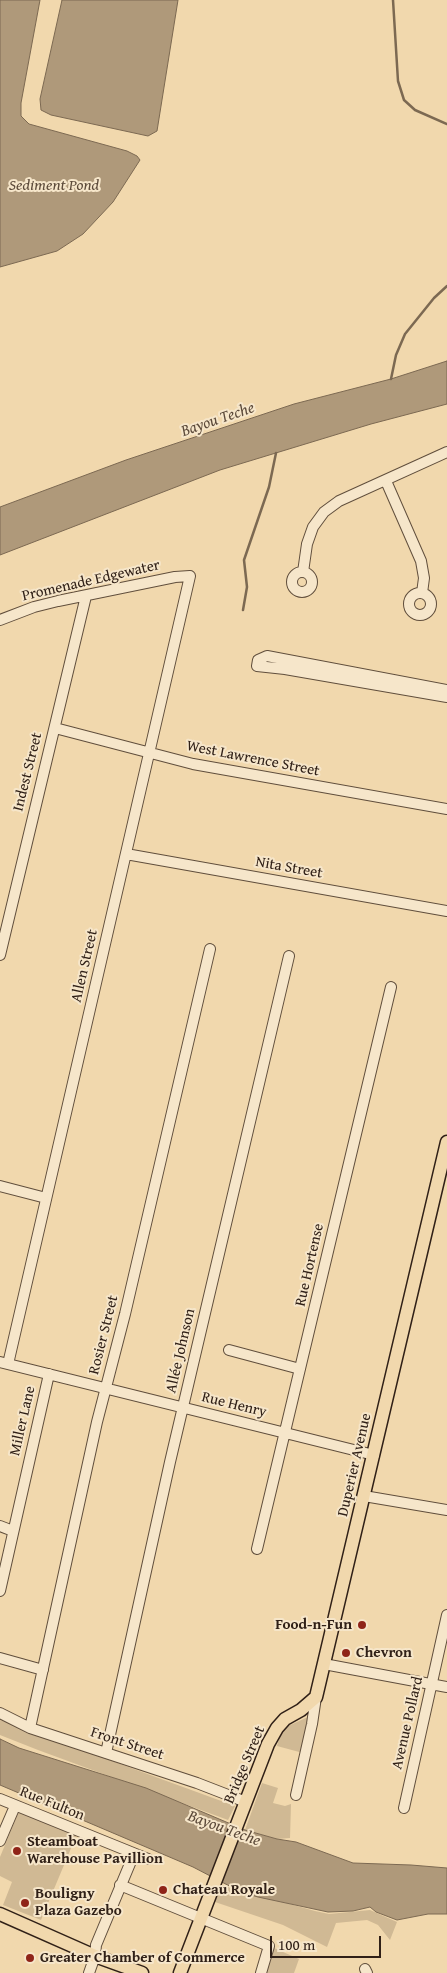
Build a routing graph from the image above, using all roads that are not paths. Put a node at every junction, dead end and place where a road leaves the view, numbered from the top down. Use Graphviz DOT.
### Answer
graph roads {
  1 [pos="447,452"];
  2 [pos="386,481"];
  3 [pos="303,572"];
  4 [pos="190,576"];
  5 [pos="422,593"];
  6 [pos="86,596"];
  7 [pos="0,620"];
  8 [pos="304,668"];
  9 [pos="386,683"];
  10 [pos="447,690"];
  11 [pos="447,697"];
  12 [pos="55,728"];
  13 [pos="149,752"];
  14 [pos="447,810"];
  15 [pos="126,854"];
  16 [pos="447,911"];
  17 [pos="210,949"];
  18 [pos="0,954"];
  19 [pos="290,956"];
  20 [pos="391,987"];
  21 [pos="447,1142"];
  22 [pos="443,1175"];
  23 [pos="0,1186"];
  24 [pos="46,1198"];
  25 [pos="229,1350"];
  26 [pos="4,1363"];
  27 [pos="300,1369"];
  28 [pos="49,1374"];
  29 [pos="107,1388"];
  30 [pos="183,1407"];
  31 [pos="285,1433"];
  32 [pos="374,1455"];
  33 [pos="364,1496"];
  34 [pos="447,1510"];
  35 [pos="0,1526"];
  36 [pos="13,1531"];
  37 [pos="257,1549"];
  38 [pos="0,1591"];
  39 [pos="447,1615"];
  40 [pos="0,1658"];
  41 [pos="324,1664"];
  42 [pos="43,1670"];
  43 [pos="432,1684"];
  44 [pos="447,1687"];
  45 [pos="316,1696"];
  46 [pos="0,1713"];
  47 [pos="30,1728"];
  48 [pos="106,1753"];
  49 [pos="296,1795"];
  50 [pos="0,1799"];
  51 [pos="246,1802"];
  52 [pos="15,1806"];
  53 [pos="404,1808"];
  54 [pos="0,1841"];
  55 [pos="134,1854"];
  56 [pos="148,1859"];
  57 [pos="120,1885"];
  58 [pos="0,1914"];
  59 [pos="201,1919"];
  60 [pos="95,1956"];
  61 [pos="89,1973"];
  62 [pos="142,1973"];
  63 [pos="180,1973"];
  64 [pos="261,1973"];
  1 -- 2 [label="street"];
  2 -- 3 [label="street"];
  2 -- 5 [label="street"];
  4 -- 6 [label="street, Promenade Edgewater"];
  4 -- 13 [label="street, Allen Street"];
  6 -- 7 [label="street, Promenade Edgewater"];
  6 -- 12 [label="street, Indest Street"];
  8 -- 9 [label="street"];
  9 -- 10 [label="street"];
  9 -- 11 [label="street"];
  12 -- 13 [label="street, West Lawrence Street"];
  12 -- 18 [label="street, Indest Street"];
  13 -- 14 [label="street, West Lawrence Street"];
  13 -- 15 [label="street, Allen Street"];
  15 -- 16 [label="street, Nita Street"];
  15 -- 24 [label="street, Allen Street"];
  17 -- 29 [label="street, Rosier Street"];
  19 -- 30 [label="street, Allée Johnson"];
  20 -- 27 [label="street, Rue Hortense"];
  21 -- 22 [label="main road, Duperier Avenue"];
  22 -- 32 [label="main road, Duperier Avenue"];
  23 -- 24 [label="street"];
  24 -- 26 [label="street, Allen Street"];
  25 -- 27 [label="street"];
  26 -- 28 [label="street, Rue Henry"];
  27 -- 31 [label="street, Rue Hortense"];
  28 -- 29 [label="street, Rue Henry"];
  28 -- 36 [label="street, Miller Lane"];
  29 -- 30 [label="street, Rue Henry"];
  29 -- 42 [label="street, Rosier Street"];
  30 -- 31 [label="street, Rue Henry"];
  30 -- 48 [label="street, Allée Johnson"];
  31 -- 32 [label="street, Rue Henry"];
  31 -- 37 [label="street, Rue Hortense"];
  32 -- 33 [label="main road, Duperier Avenue"];
  33 -- 34 [label="street"];
  33 -- 41 [label="main road, Duperier Avenue"];
  35 -- 36 [label="street"];
  36 -- 38 [label="street, Miller Lane"];
  39 -- 43 [label="street, Avenue Pollard"];
  40 -- 42 [label="street"];
  41 -- 43 [label="street"];
  41 -- 45 [label="main road, Duperier Avenue"];
  42 -- 47 [label="street, Rosier Street"];
  43 -- 44 [label="street"];
  43 -- 53 [label="street, Avenue Pollard"];
  45 -- 49 [label="street, Duperier Avenue"];
  45 -- 51 [label="main road, Bridge Street"];
  46 -- 47 [label="street, Front Street"];
  47 -- 48 [label="street, Front Street"];
  48 -- 51 [label="street, Front Street"];
  50 -- 52 [label="street, Rue Fulton"];
  51 -- 59 [label="main road, Bridge Street"];
  52 -- 54 [label="street"];
  52 -- 55 [label="street, Rue Fulton"];
  55 -- 56 [label="street, Rue Fulton"];
  55 -- 57 [label="street"];
  57 -- 59 [label="street"];
  57 -- 60 [label="street"];
  58 -- 60 [label="main road"];
  59 -- 63 [label="main road, Bridge Street"];
  59 -- 64 [label="street"];
  60 -- 61 [label="street"];
  60 -- 62 [label="main road"];
}
